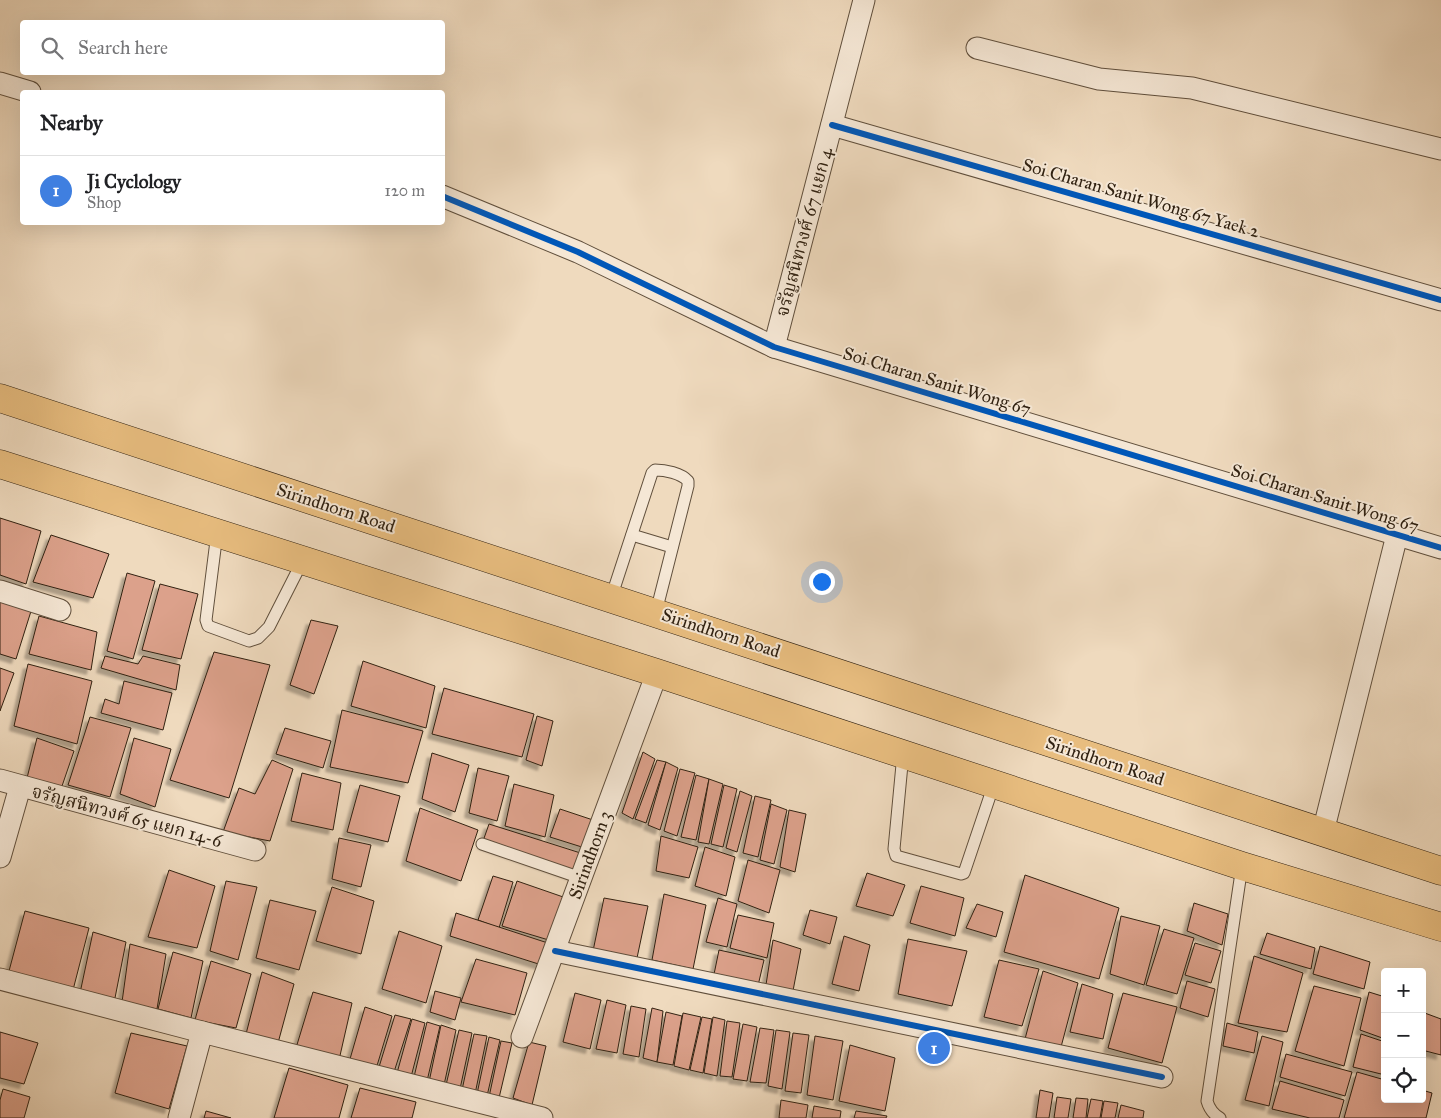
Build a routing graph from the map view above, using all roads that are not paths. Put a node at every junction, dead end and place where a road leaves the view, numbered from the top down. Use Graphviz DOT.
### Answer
graph roads {
  1 [pos="864,0"];
  2 [pos="977,48"];
  3 [pos="0,84"];
  4 [pos="22,90"];
  5 [pos="832,125"];
  6 [pos="1441,149"];
  7 [pos="445,197"];
  8 [pos="1441,300"];
  9 [pos="774,347"];
  10 [pos="0,398"];
  11 [pos="0,464"];
  12 [pos="217,533"];
  13 [pos="632,535"];
  14 [pos="1397,535"];
  15 [pos="672,547"];
  16 [pos="1441,548"];
  17 [pos="303,560"];
  18 [pos="0,591"];
  19 [pos="611,598"];
  20 [pos="60,610"];
  21 [pos="656,612"];
  22 [pos="657,673"];
  23 [pos="903,754"];
  24 [pos="0,780"];
  25 [pos="994,784"];
  26 [pos="20,787"];
  27 [pos="1323,832"];
  28 [pos="482,844"];
  29 [pos="255,850"];
  30 [pos="0,857"];
  31 [pos="1242,866"];
  32 [pos="1441,871"];
  33 [pos="582,878"];
  34 [pos="1441,928"];
  35 [pos="555,951"];
  36 [pos="0,979"];
  37 [pos="202,1032"];
  38 [pos="522,1036"];
  39 [pos="1162,1077"];
  40 [pos="491,1112"];
  41 [pos="179,1118"];
  42 [pos="542,1118"];
  43 [pos="1220,1118"];
  1 -- 5 [label="street, จรัญสนิทวงศ์ 67 แยก 4"];
  2 -- 6 [label="street"];
  3 -- 4 [label="street"];
  5 -- 8 [label="street, Soi Charan Sanit Wong 67 Yaek 2"];
  5 -- 9 [label="street, จรัญสนิทวงศ์ 67 แยก 4"];
  7 -- 9 [label="street, Soi Charan Sanit Wong 67"];
  9 -- 14 [label="street, Soi Charan Sanit Wong 67"];
  10 -- 19 [label="main road, Sirindhorn Road"];
  11 -- 12 [label="main road"];
  12 -- 17 [label="main road"];
  12 -- 17 [label="lane"];
  13 -- 15 [label="lane"];
  13 -- 15 [label="lane"];
  13 -- 19 [label="lane"];
  14 -- 16 [label="street, Soi Charan Sanit Wong 67"];
  14 -- 27 [label="street"];
  15 -- 21 [label="lane"];
  17 -- 22 [label="main road"];
  18 -- 20 [label="street"];
  19 -- 21 [label="main road, Sirindhorn Road"];
  21 -- 27 [label="main road, Sirindhorn Road"];
  22 -- 23 [label="main road"];
  22 -- 33 [label="street, Sirindhorn 3"];
  23 -- 25 [label="main road"];
  23 -- 25 [label="lane"];
  24 -- 26 [label="street, จรัญสนิทวงศ์ 65 แยก 14-6"];
  25 -- 31 [label="main road"];
  26 -- 29 [label="street, จรัญสนิทวงศ์ 65 แยก 14-6"];
  26 -- 30 [label="street"];
  27 -- 32 [label="main road, Sirindhorn Road"];
  28 -- 33 [label="lane"];
  31 -- 34 [label="main road"];
  31 -- 43 [label="lane"];
  33 -- 35 [label="street, Sirindhorn 3"];
  35 -- 38 [label="street, Sirindhorn 3"];
  35 -- 39 [label="street"];
  36 -- 37 [label="street"];
  37 -- 40 [label="street"];
  37 -- 41 [label="street"];
  40 -- 42 [label="street"];
}
